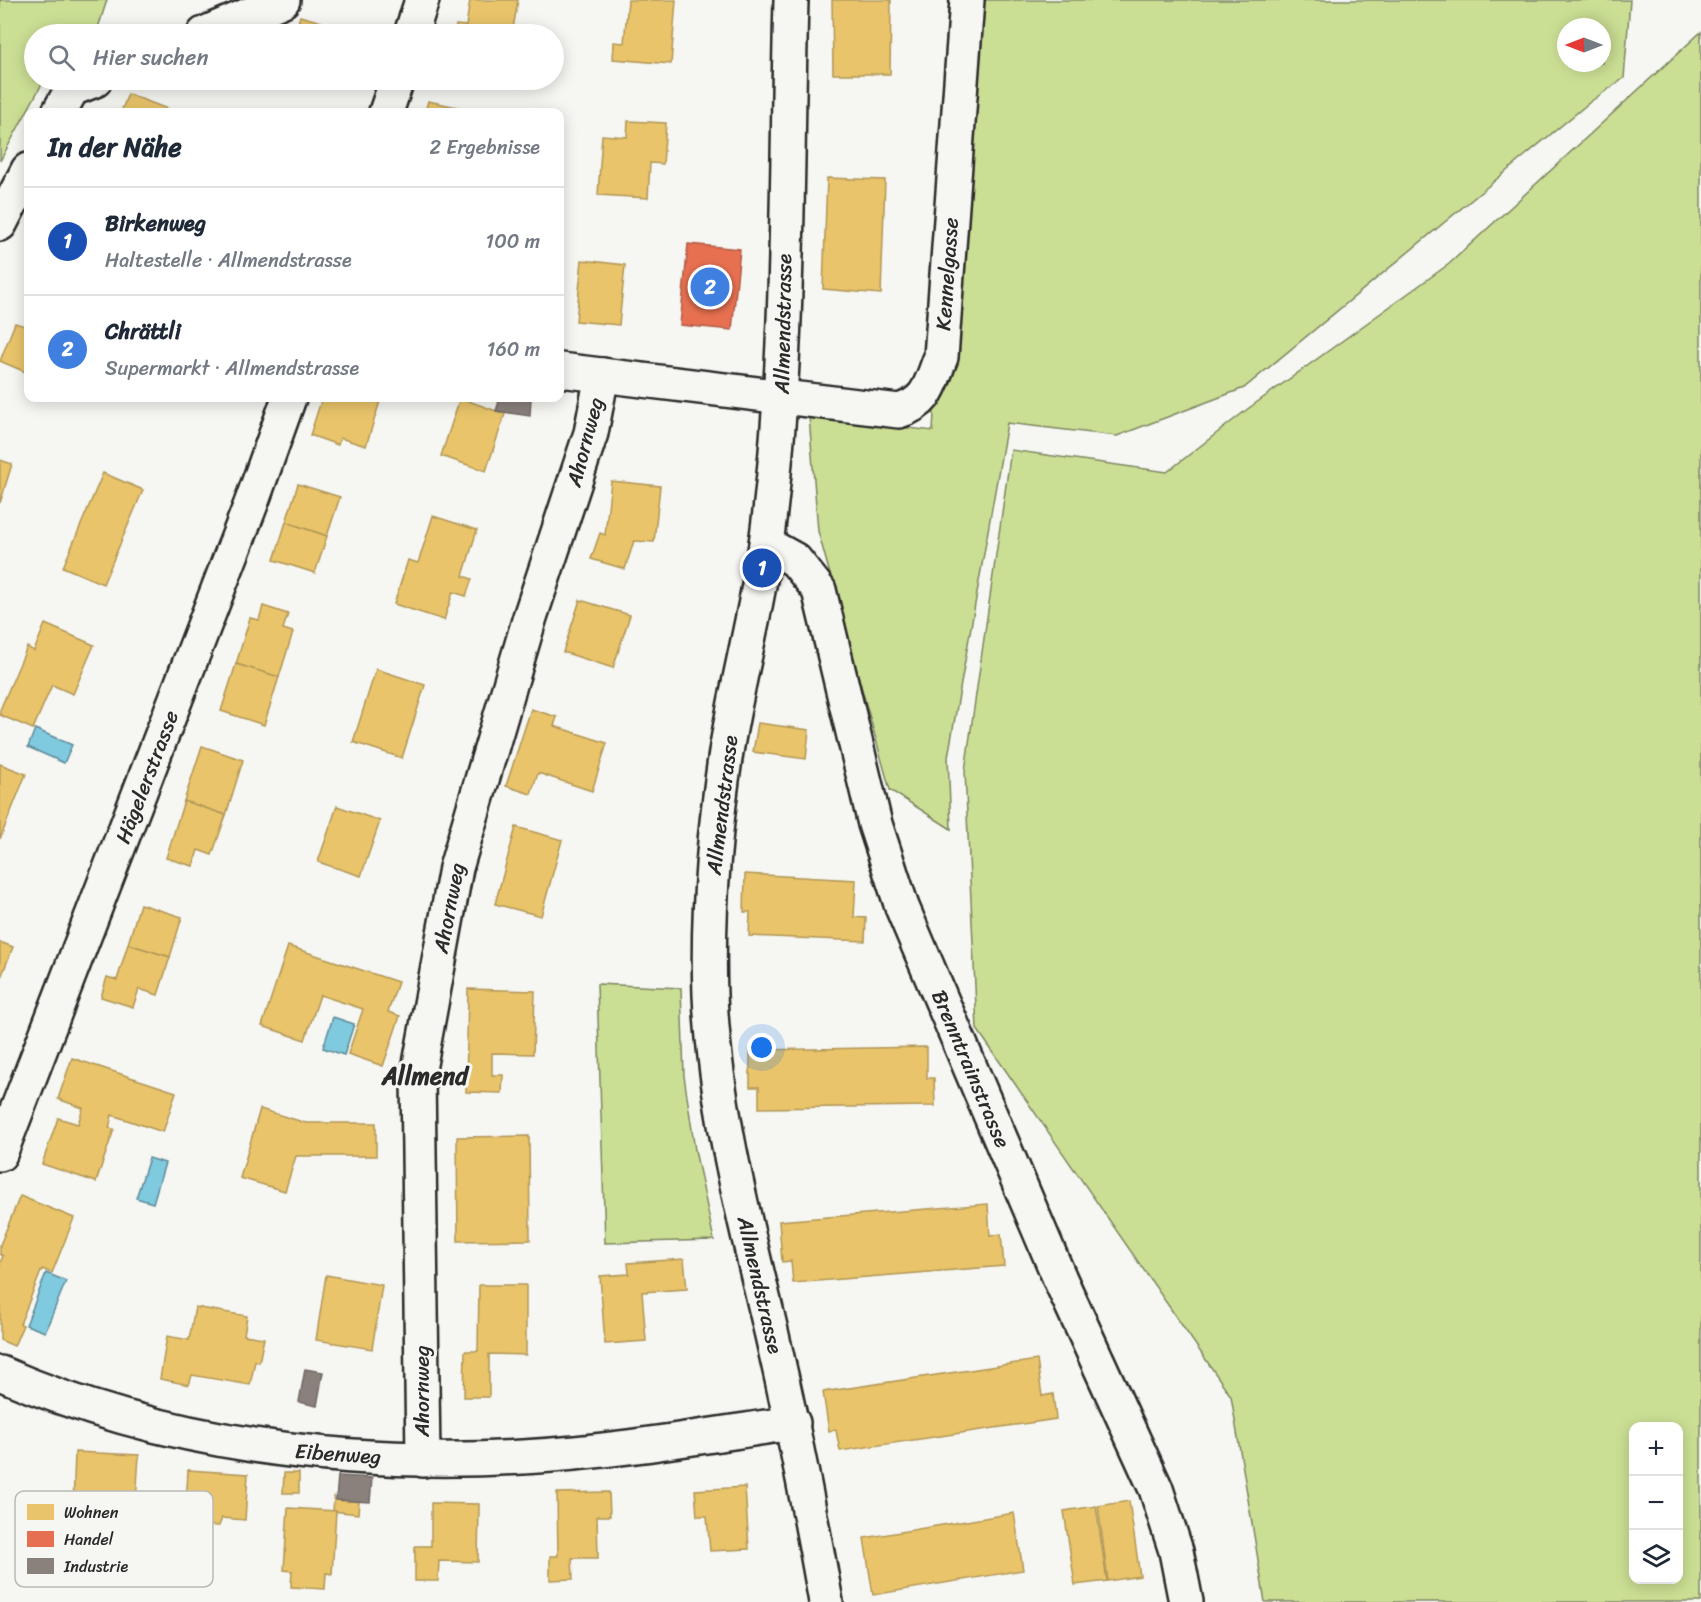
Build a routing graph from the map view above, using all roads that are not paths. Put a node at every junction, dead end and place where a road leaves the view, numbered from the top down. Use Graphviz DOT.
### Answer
graph roads {
  1 [pos="283,0"];
  2 [pos="422,0"];
  3 [pos="791,0"];
  4 [pos="967,0"];
  5 [pos="227,24"];
  6 [pos="414,24"];
  7 [pos="71,90"];
  8 [pos="394,90"];
  9 [pos="61,108"];
  10 [pos="387,108"];
  11 [pos="24,178"];
  12 [pos="0,224"];
  13 [pos="564,370"];
  14 [pos="602,375"];
  15 [pos="781,396"];
  16 [pos="288,402"];
  17 [pos="766,544"];
  18 [pos="12,1094"];
  19 [pos="0,1154"];
  20 [pos="0,1373"];
  21 [pos="793,1423"];
  22 [pos="423,1460"];
  23 [pos="826,1602"];
  24 [pos="1186,1602"];
  1 -- 5 [label="street"];
  2 -- 6 [label="street"];
  3 -- 15 [label="street, Allmendstrasse"];
  4 -- 15 [label="street, Kennelgasse"];
  7 -- 9 [label="street"];
  8 -- 10 [label="street"];
  11 -- 12 [label="street"];
  13 -- 14 [label="street, Kennelgasse"];
  14 -- 15 [label="street, Kennelgasse"];
  14 -- 22 [label="street, Ahornweg"];
  15 -- 17 [label="street, Allmendstrasse"];
  16 -- 18 [label="street, Hägelerstrasse"];
  17 -- 21 [label="street, Allmendstrasse"];
  17 -- 24 [label="street, Brenntrainstrasse"];
  18 -- 19 [label="street, Hägelerstrasse"];
  20 -- 22 [label="street, Eibenweg"];
  21 -- 22 [label="street, Eibenweg"];
  21 -- 23 [label="street, Allmendstrasse"];
}
